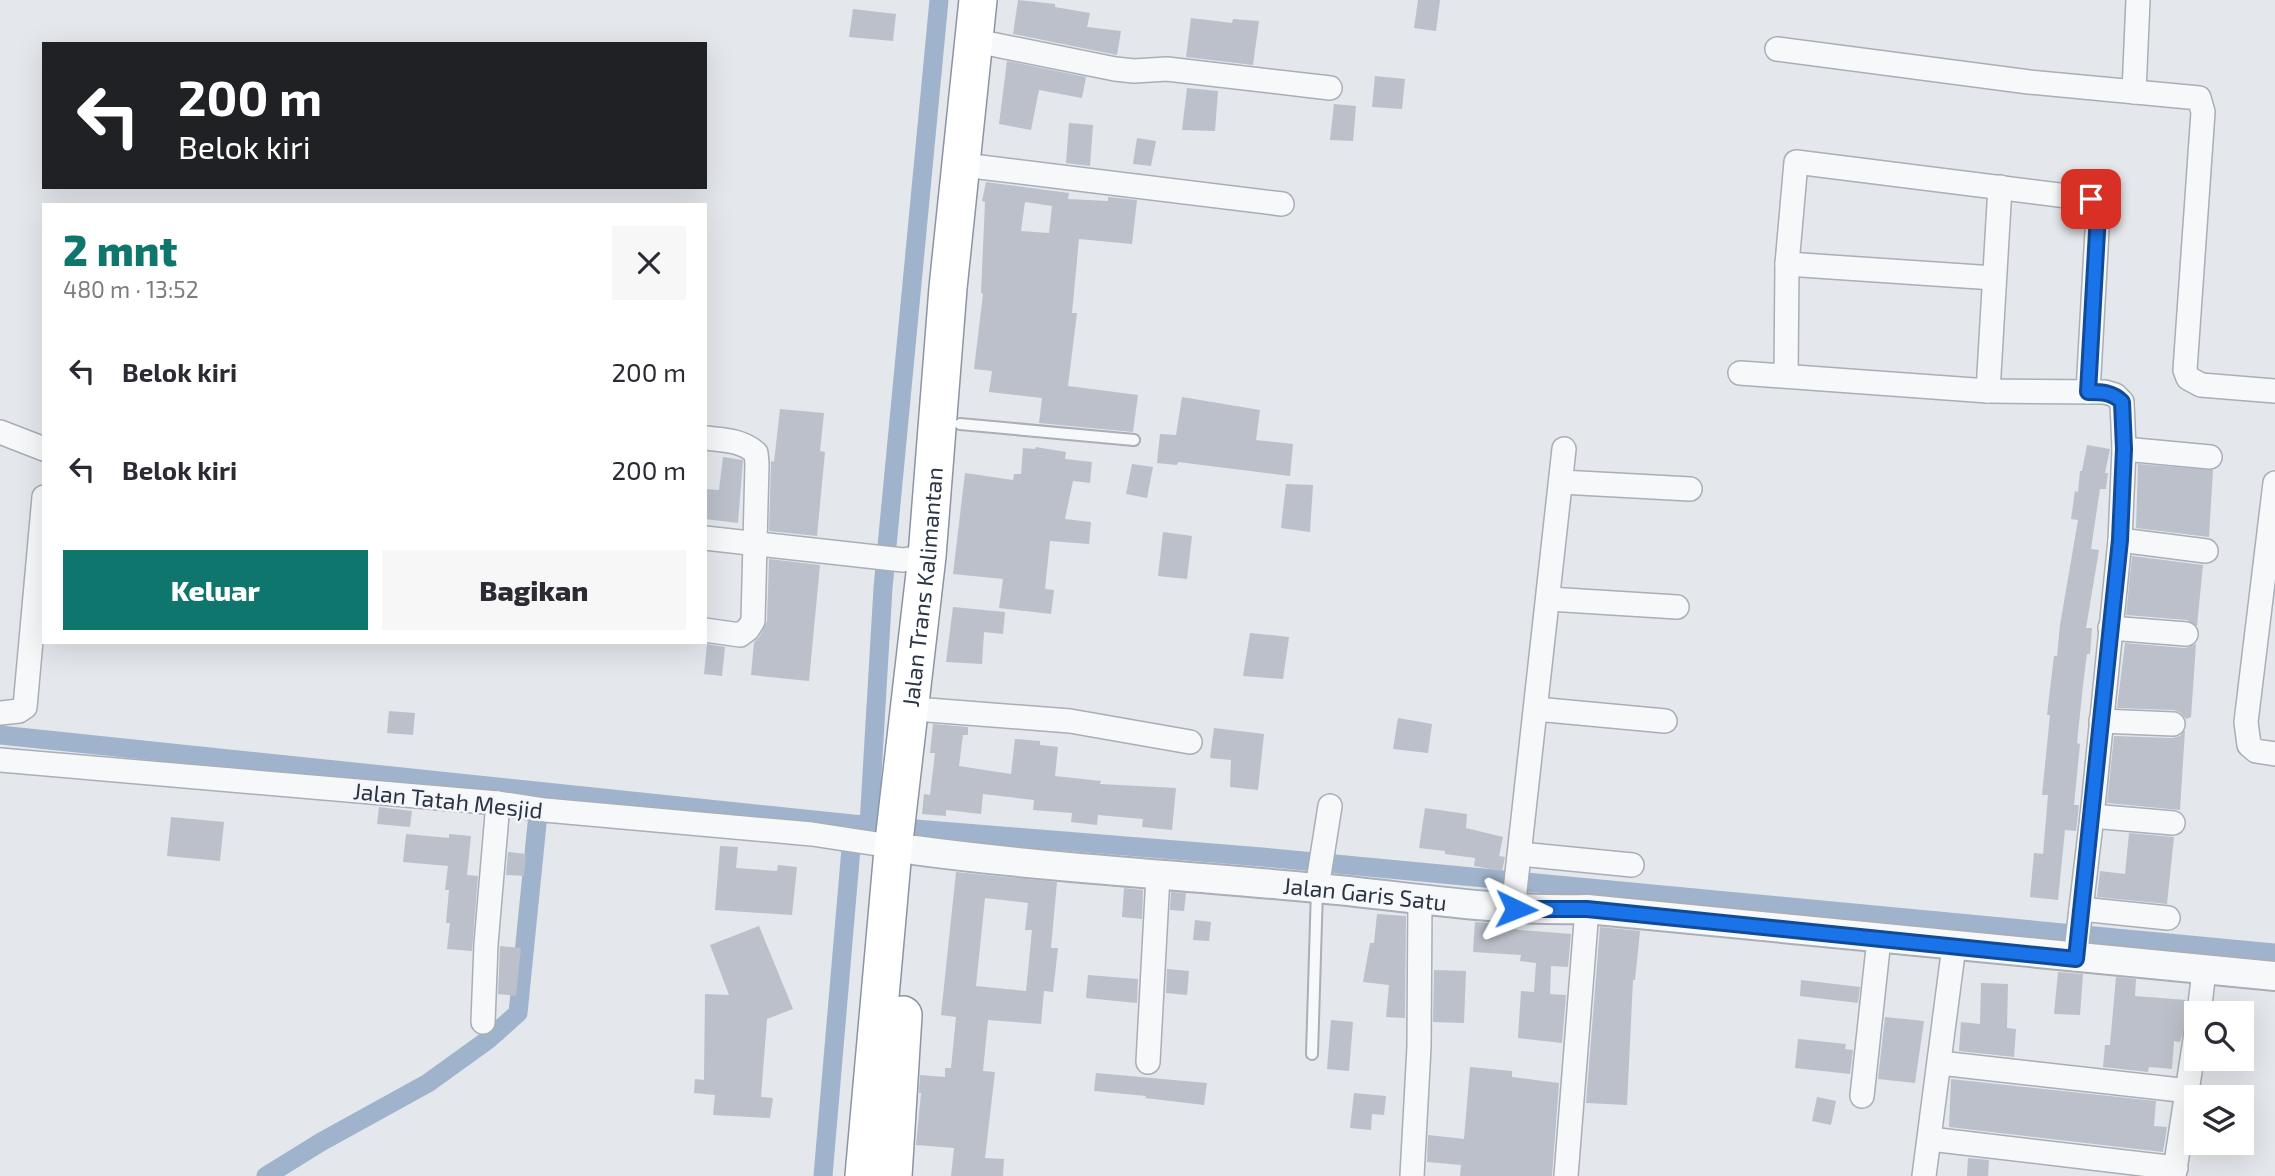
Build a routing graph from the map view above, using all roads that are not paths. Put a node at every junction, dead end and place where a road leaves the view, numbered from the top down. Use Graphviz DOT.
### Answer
graph roads {
  1 [pos="978,0"];
  2 [pos="995,0"];
  3 [pos="2138,0"];
  4 [pos="991,44"];
  5 [pos="1777,49"];
  6 [pos="1330,88"];
  7 [pos="2134,92"];
  8 [pos="980,167"];
  9 [pos="2000,187"];
  10 [pos="1282,204"];
  11 [pos="1787,264"];
  12 [pos="1994,278"];
  13 [pos="959,289"];
  14 [pos="1740,373"];
  15 [pos="1786,376"];
  16 [pos="1987,391"];
  17 [pos="2275,391"];
  18 [pos="2088,392"];
  19 [pos="960,424"];
  20 [pos="0,432"];
  21 [pos="707,438"];
  22 [pos="1134,440"];
  23 [pos="42,448"];
  24 [pos="1564,449"];
  25 [pos="2124,449"];
  26 [pos="2210,457"];
  27 [pos="1561,482"];
  28 [pos="2275,483"];
  29 [pos="1690,489"];
  30 [pos="42,518"];
  31 [pos="707,538"];
  32 [pos="2120,540"];
  33 [pos="755,545"];
  34 [pos="2206,551"];
  35 [pos="915,558"];
  36 [pos="1549,599"];
  37 [pos="1676,607"];
  38 [pos="2110,628"];
  39 [pos="707,630"];
  40 [pos="2186,634"];
  41 [pos="1536,709"];
  42 [pos="928,710"];
  43 [pos="0,713"];
  44 [pos="1664,721"];
  45 [pos="2101,721"];
  46 [pos="2173,724"];
  47 [pos="1190,742"];
  48 [pos="2275,754"];
  49 [pos="0,760"];
  50 [pos="910,790"];
  51 [pos="498,803"];
  52 [pos="1330,806"];
  53 [pos="2092,816"];
  54 [pos="2173,823"];
  55 [pos="896,848"];
  56 [pos="1632,865"];
  57 [pos="1320,870"];
  58 [pos="1158,876"];
  59 [pos="1517,881"];
  60 [pos="1420,899"];
  61 [pos="1587,909"];
  62 [pos="2080,915"];
  63 [pos="2168,918"];
  64 [pos="1879,940"];
  65 [pos="1954,946"];
  66 [pos="2076,952"];
  67 [pos="2204,971"];
  68 [pos="2275,976"];
  69 [pos="2200,1001"];
  70 [pos="484,1022"];
  71 [pos="1312,1054"];
  72 [pos="1148,1062"];
  73 [pos="1940,1063"];
  74 [pos="2184,1090"];
  75 [pos="1862,1096"];
  76 [pos="2184,1120"];
  77 [pos="1930,1139"];
  78 [pos="2175,1172"];
  79 [pos="864,1176"];
  80 [pos="892,1176"];
  81 [pos="1412,1176"];
  82 [pos="1566,1176"];
  83 [pos="1924,1176"];
  1 -- 13 [label="highway, Jalan Trans Kalimantan"];
  2 -- 4 [label="highway, Jalan Trans Kalimantan"];
  3 -- 7 [label="street"];
  4 -- 6 [label="street"];
  4 -- 8 [label="highway, Jalan Trans Kalimantan"];
  5 -- 7 [label="street"];
  7 -- 17 [label="street"];
  8 -- 10 [label="street"];
  8 -- 13 [label="highway, Jalan Trans Kalimantan"];
  9 -- 11 [label="street"];
  9 -- 12 [label="street"];
  9 -- 18 [label="street"];
  11 -- 12 [label="street"];
  11 -- 15 [label="street"];
  12 -- 16 [label="street"];
  13 -- 19 [label="highway, Jalan Trans Kalimantan"];
  13 -- 35 [label="highway, Jalan Trans Kalimantan"];
  14 -- 15 [label="street"];
  15 -- 16 [label="street"];
  16 -- 18 [label="street"];
  18 -- 25 [label="street"];
  19 -- 22 [label="lane"];
  19 -- 42 [label="highway, Jalan Trans Kalimantan"];
  20 -- 23 [label="street"];
  21 -- 33 [label="street"];
  24 -- 27 [label="street"];
  25 -- 26 [label="street"];
  25 -- 32 [label="street"];
  27 -- 29 [label="street"];
  27 -- 36 [label="street"];
  28 -- 48 [label="street"];
  30 -- 43 [label="street"];
  31 -- 33 [label="street"];
  32 -- 34 [label="street"];
  32 -- 38 [label="street"];
  33 -- 35 [label="street"];
  33 -- 39 [label="street"];
  35 -- 50 [label="highway, Jalan Trans Kalimantan"];
  36 -- 37 [label="street"];
  36 -- 41 [label="street"];
  38 -- 40 [label="street"];
  38 -- 45 [label="street"];
  41 -- 44 [label="street"];
  41 -- 59 [label="street"];
  42 -- 47 [label="street"];
  42 -- 50 [label="highway, Jalan Trans Kalimantan"];
  45 -- 46 [label="street"];
  45 -- 53 [label="street"];
  49 -- 51 [label="street, Jalan Tatah Mesjid"];
  50 -- 55 [label="highway, Jalan Trans Kalimantan"];
  51 -- 55 [label="street, Jalan Tatah Mesjid"];
  51 -- 70 [label="street"];
  52 -- 57 [label="street"];
  53 -- 54 [label="street"];
  53 -- 62 [label="street"];
  55 -- 58 [label="street, Jalan Garis Satu"];
  55 -- 79 [label="highway, Jalan Trans Kalimantan"];
  55 -- 80 [label="highway, Jalan Trans Kalimantan"];
  56 -- 59 [label="street"];
  57 -- 58 [label="street, Jalan Garis Satu"];
  57 -- 60 [label="street, Jalan Garis Satu"];
  57 -- 71 [label="lane"];
  58 -- 72 [label="street"];
  59 -- 60 [label="street, Jalan Garis Satu"];
  59 -- 61 [label="street, Jalan Garis Satu"];
  60 -- 81 [label="street"];
  61 -- 64 [label="street, Jalan Garis Satu"];
  61 -- 82 [label="street"];
  62 -- 63 [label="street"];
  62 -- 66 [label="street"];
  64 -- 65 [label="street, Jalan Garis Satu"];
  64 -- 75 [label="street"];
  65 -- 66 [label="street, Jalan Garis Satu"];
  65 -- 73 [label="street"];
  66 -- 67 [label="street, Jalan Garis Satu"];
  67 -- 68 [label="street, Jalan Garis Satu"];
  67 -- 69 [label="street"];
  73 -- 74 [label="street"];
  73 -- 77 [label="street"];
  76 -- 78 [label="street"];
  77 -- 78 [label="street"];
  77 -- 83 [label="street"];
}
